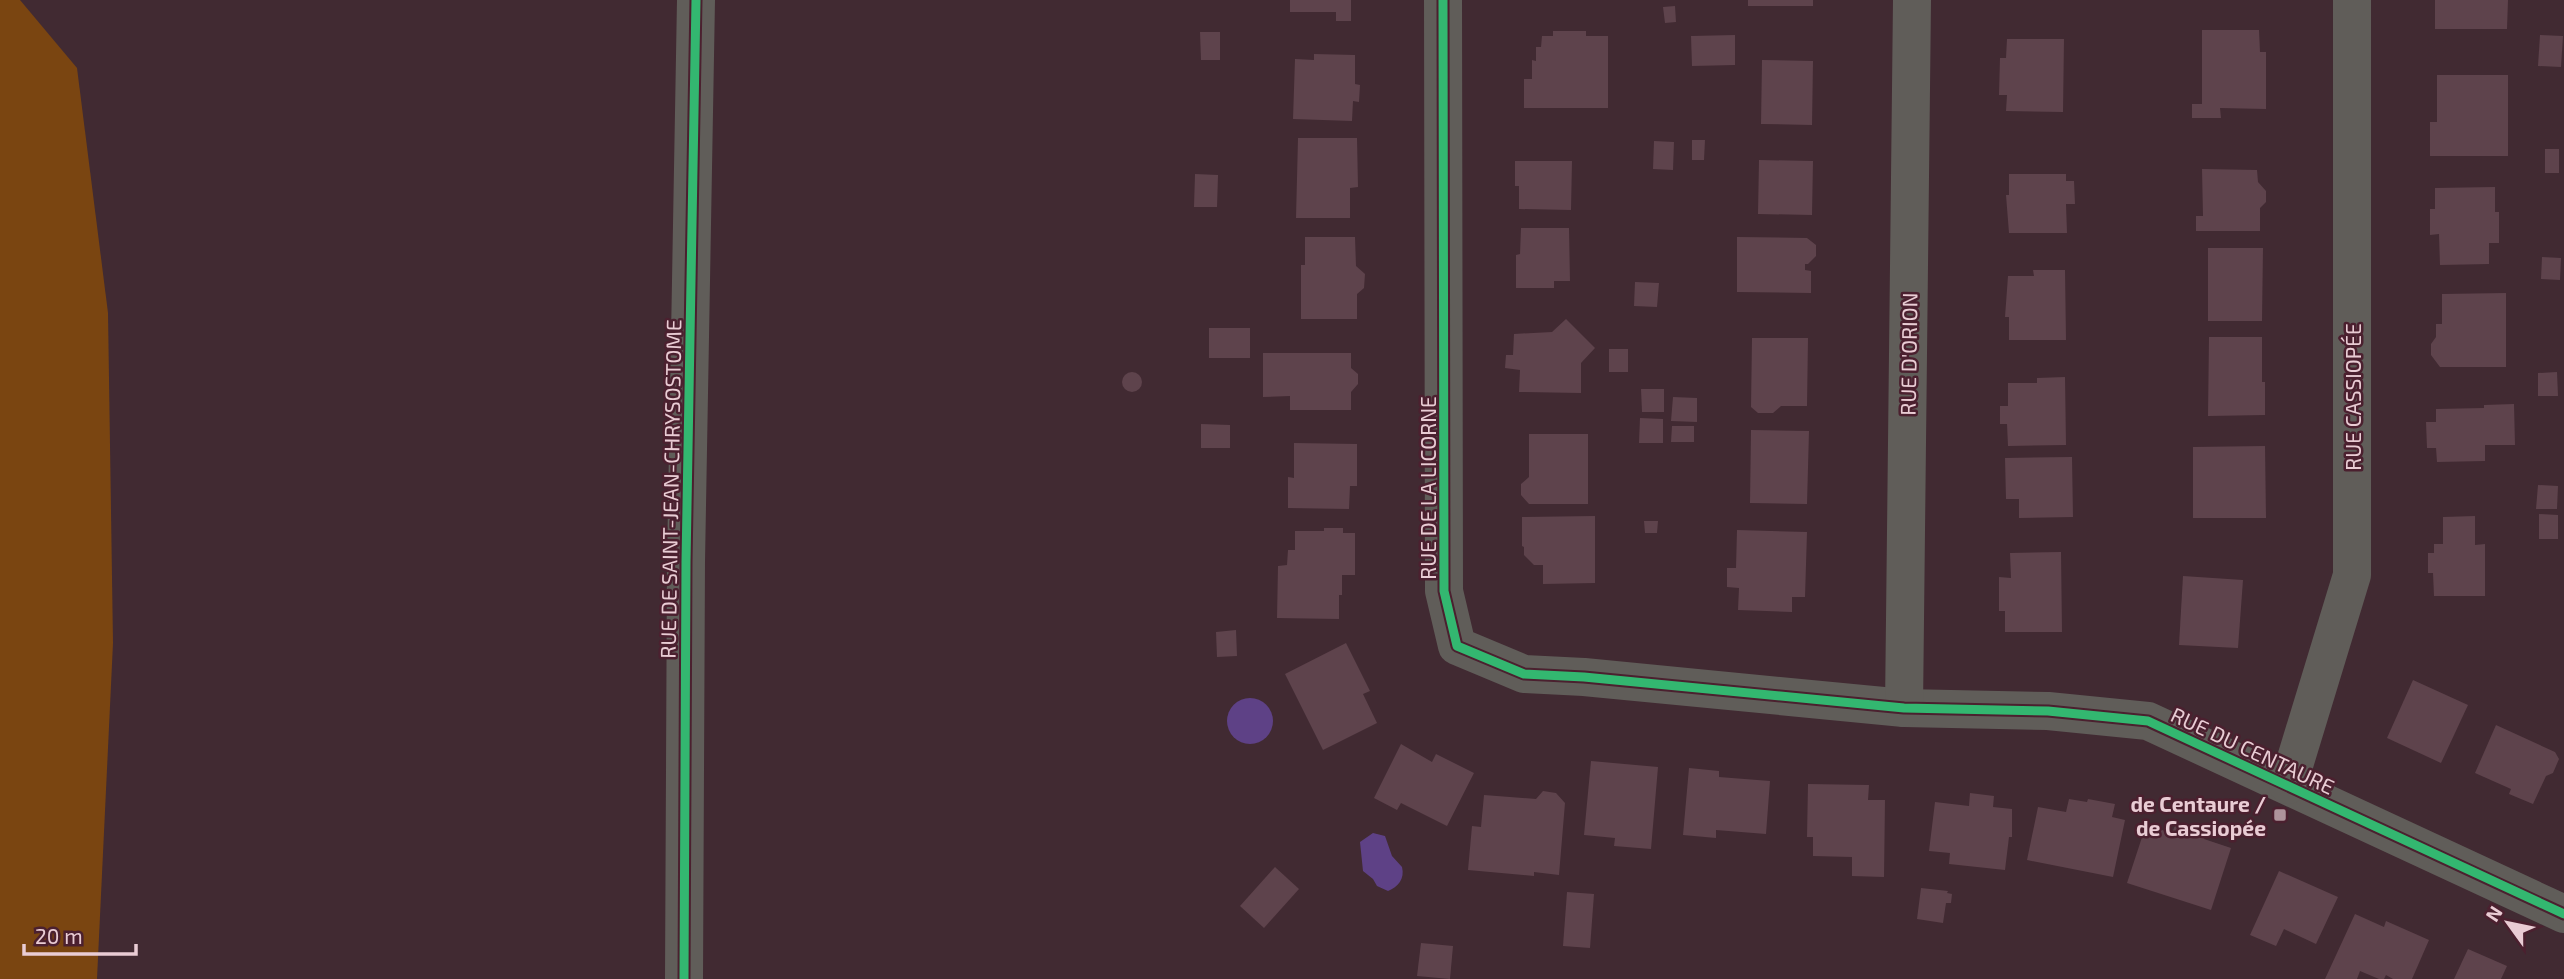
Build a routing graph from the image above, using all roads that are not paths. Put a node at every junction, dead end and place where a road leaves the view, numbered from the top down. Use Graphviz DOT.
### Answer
graph roads {
  1 [pos="696,0"];
  2 [pos="1443,0"];
  3 [pos="1912,0"];
  4 [pos="2352,0"];
  5 [pos="1904,708"];
  6 [pos="2288,785"];
  7 [pos="2564,914"];
  8 [pos="684,979"];
  1 -- 8 [label="street, RUE DE SAINT-JEAN-CHRYSOSTOME"];
  2 -- 5 [label="street, RUE DE LA LICORNE"];
  3 -- 5 [label="street, RUE D'ORION"];
  4 -- 6 [label="street, RUE CASSIOPÉE"];
  5 -- 6 [label="street, RUE DU CENTAURE"];
  6 -- 7 [label="street, RUE DU CENTAURE"];
}
